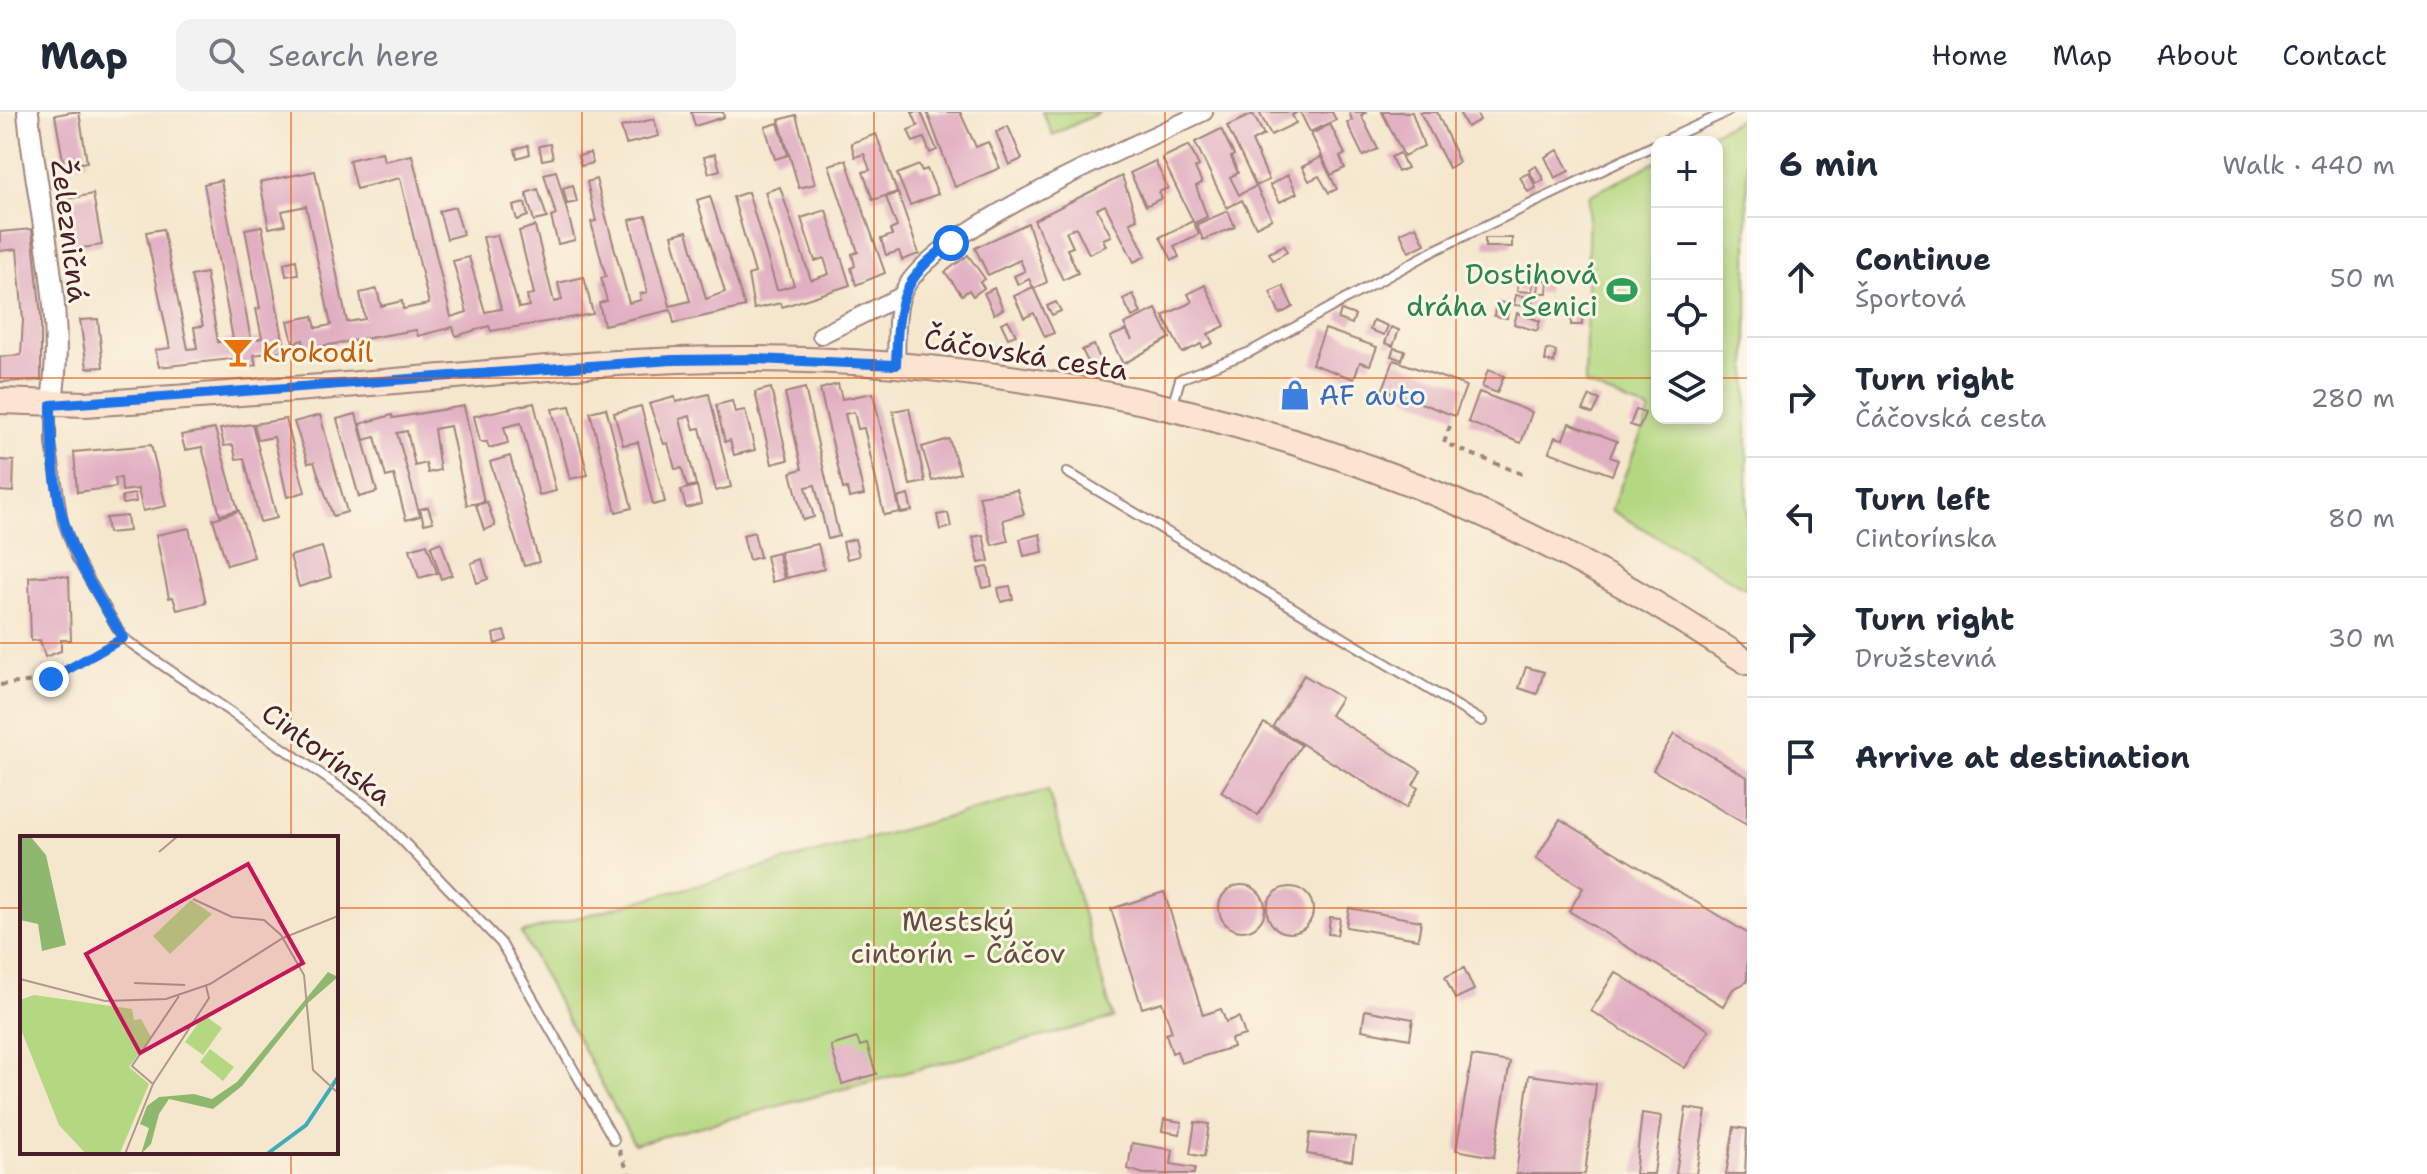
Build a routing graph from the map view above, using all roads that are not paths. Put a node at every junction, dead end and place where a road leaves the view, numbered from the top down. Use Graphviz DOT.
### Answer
graph roads {
  1 [pos="28,112"];
  2 [pos="1204,112"];
  3 [pos="1727,112"];
  4 [pos="1674,136"];
  5 [pos="1651,147"];
  6 [pos="901,296"];
  7 [pos="821,335"];
  8 [pos="896,365"];
  9 [pos="0,401"];
  10 [pos="51,405"];
  11 [pos="1172,407"];
  12 [pos="1067,472"];
  13 [pos="1747,662"];
  14 [pos="1482,721"];
  15 [pos="614,1140"];
  1 -- 10 [label="street, Železničná"];
  2 -- 6 [label="street"];
  3 -- 4 [label="lane"];
  5 -- 11 [label="lane"];
  6 -- 7 [label="street"];
  6 -- 8 [label="street"];
  8 -- 10 [label="main road, Čáčovská cesta"];
  8 -- 11 [label="main road, Čáčovská cesta"];
  9 -- 10 [label="main road, Čáčovská cesta"];
  10 -- 15 [label="lane, Cintorínska"];
  11 -- 13 [label="main road, Čáčovská cesta"];
  12 -- 14 [label="lane"];
}
